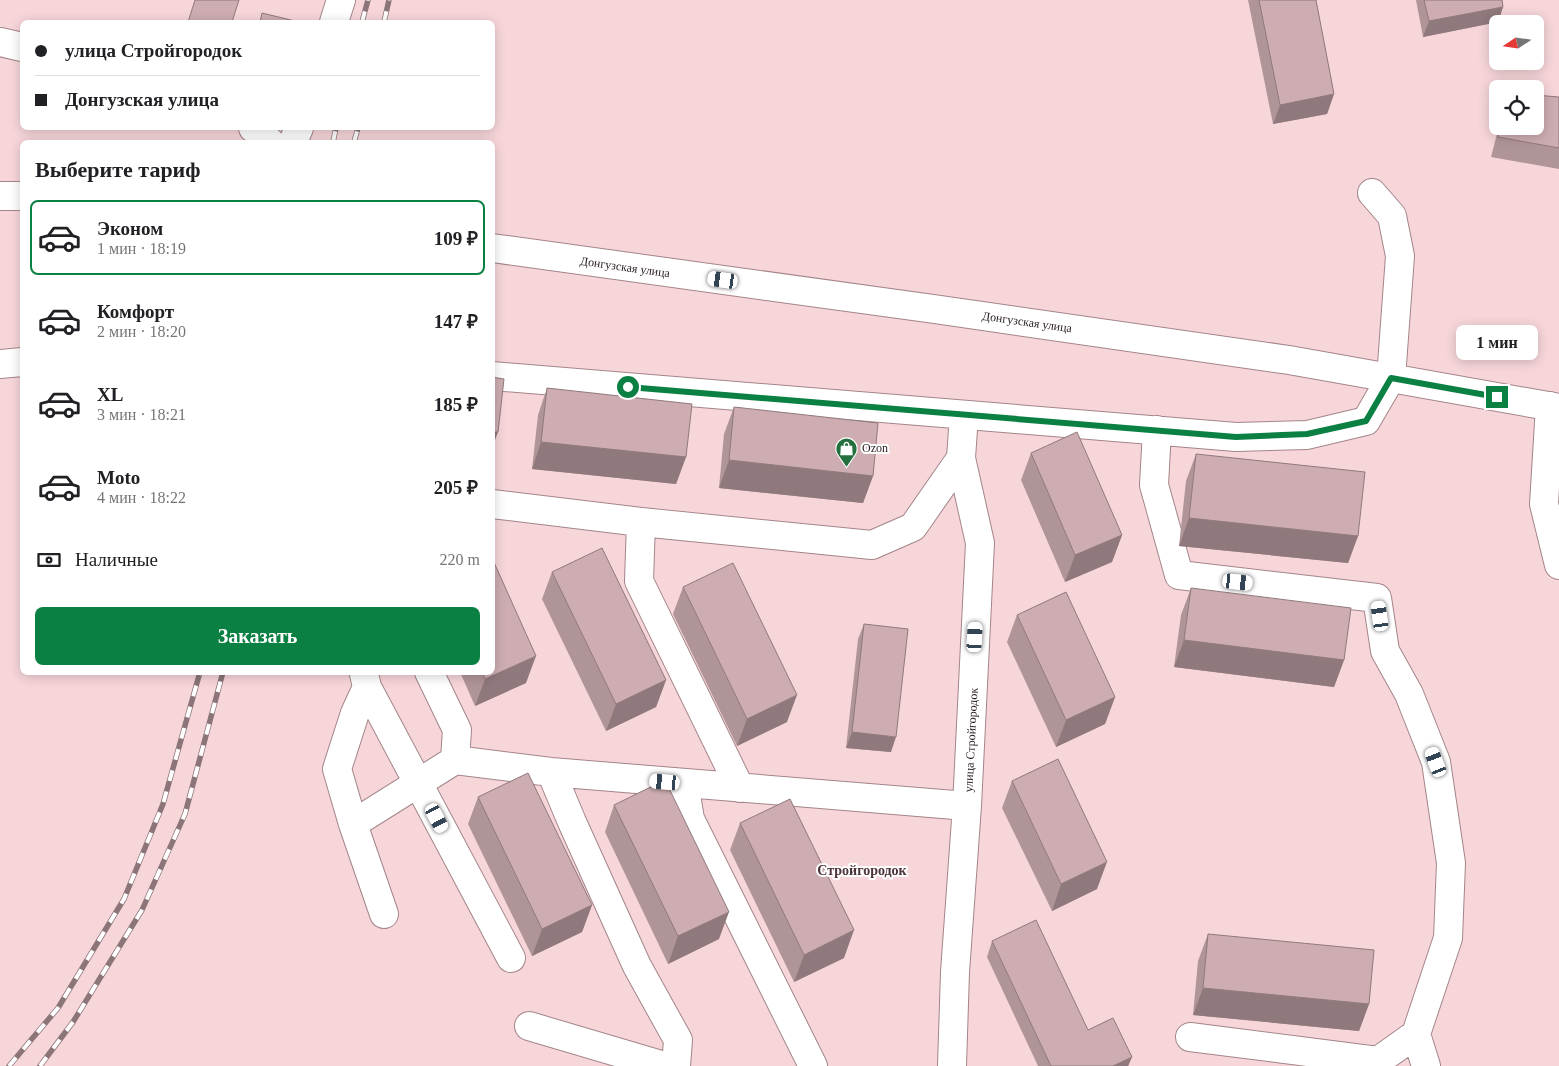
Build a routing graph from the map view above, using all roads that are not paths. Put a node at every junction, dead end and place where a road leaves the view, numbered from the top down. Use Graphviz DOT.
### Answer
graph roads {
  1 [pos="342,0"];
  2 [pos="335,20"];
  3 [pos="0,42"];
  4 [pos="20,47"];
  5 [pos="255,130"];
  6 [pos="268,140"];
  7 [pos="1372,193"];
  8 [pos="0,196"];
  9 [pos="20,196"];
  10 [pos="495,248"];
  11 [pos="20,362"];
  12 [pos="0,364"];
  13 [pos="495,376"];
  14 [pos="1391,378"];
  15 [pos="1555,407"];
  16 [pos="964,415"];
  17 [pos="1157,430"];
  18 [pos="961,458"];
  19 [pos="495,504"];
  20 [pos="641,522"];
  21 [pos="1559,565"];
  22 [pos="430,675"];
  23 [pos="366,680"];
  24 [pos="456,760"];
  25 [pos="551,772"];
  26 [pos="418,783"];
  27 [pos="684,783"];
  28 [pos="740,788"];
  29 [pos="968,806"];
  30 [pos="353,824"];
  31 [pos="384,914"];
  32 [pos="511,958"];
  33 [pos="529,1026"];
  34 [pos="1416,1034"];
  35 [pos="1190,1037"];
  36 [pos="1378,1063"];
  37 [pos="664,1066"];
  38 [pos="676,1066"];
  39 [pos="813,1066"];
  40 [pos="952,1066"];
  41 [pos="1426,1066"];
  1 -- 2 [label="main road"];
  3 -- 4 [label="main road"];
  5 -- 6 [label="main road"];
  7 -- 14 [label="main road"];
  8 -- 9 [label="main road"];
  10 -- 14 [label="main road, Донгузская улица"];
  11 -- 12 [label="main road"];
  13 -- 16 [label="main road"];
  14 -- 15 [label="main road, Донгузская улица"];
  14 -- 17 [label="main road"];
  15 -- 21 [label="main road"];
  16 -- 17 [label="main road"];
  16 -- 18 [label="main road, улица Стройгородок"];
  17 -- 34 [label="main road"];
  18 -- 20 [label="main road"];
  18 -- 29 [label="main road, улица Стройгородок"];
  19 -- 20 [label="main road"];
  20 -- 28 [label="main road"];
  22 -- 24 [label="main road"];
  23 -- 26 [label="main road"];
  23 -- 30 [label="main road"];
  24 -- 25 [label="main road"];
  24 -- 26 [label="main road"];
  25 -- 27 [label="main road"];
  25 -- 38 [label="main road"];
  26 -- 30 [label="main road"];
  26 -- 32 [label="main road"];
  27 -- 28 [label="main road"];
  27 -- 39 [label="main road"];
  28 -- 29 [label="main road"];
  29 -- 40 [label="main road, улица Стройгородок"];
  30 -- 31 [label="main road"];
  33 -- 37 [label="main road"];
  34 -- 36 [label="main road"];
  34 -- 41 [label="main road"];
  35 -- 36 [label="main road"];
}
